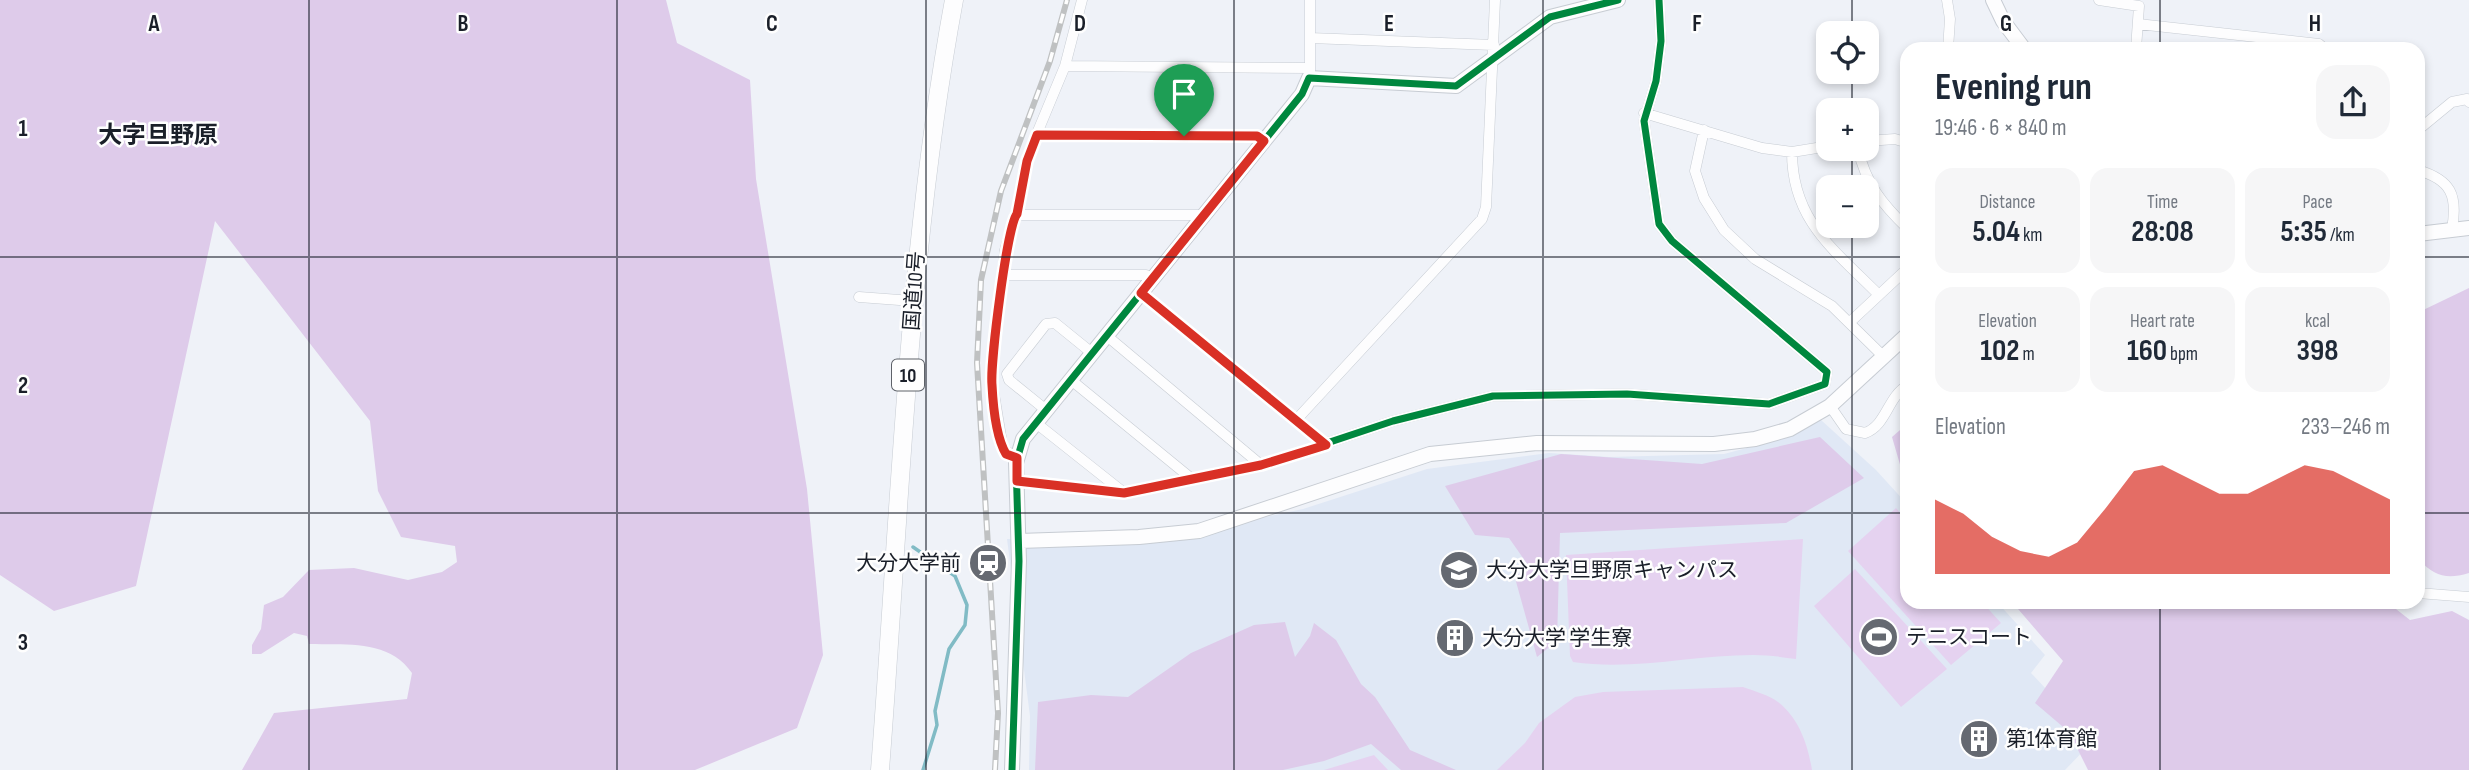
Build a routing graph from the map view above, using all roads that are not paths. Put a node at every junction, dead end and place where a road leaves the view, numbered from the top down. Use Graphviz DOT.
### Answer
graph roads {
  1 [pos="954,0"];
  2 [pos="1082,0"];
  3 [pos="1310,0"];
  4 [pos="1495,0"];
  5 [pos="1618,0"];
  6 [pos="1659,0"];
  7 [pos="1947,0"];
  8 [pos="1993,0"];
  9 [pos="2099,0"];
  10 [pos="2138,23"];
  11 [pos="1310,38"];
  12 [pos="1948,42"];
  13 [pos="2019,42"];
  14 [pos="2137,42"];
  15 [pos="2302,42"];
  16 [pos="1494,45"];
  17 [pos="1494,61"];
  18 [pos="1065,66"];
  19 [pos="1309,73"];
  20 [pos="2469,102"];
  21 [pos="1644,113"];
  22 [pos="2425,124"];
  23 [pos="1704,130"];
  24 [pos="1037,135"];
  25 [pos="1879,140"];
  26 [pos="1264,141"];
  27 [pos="1900,141"];
  28 [pos="1816,148"];
  29 [pos="1791,152"];
  30 [pos="1861,161"];
  31 [pos="2425,173"];
  32 [pos="1017,214"];
  33 [pos="1202,218"];
  34 [pos="1900,221"];
  35 [pos="2469,228"];
  36 [pos="2452,229"];
  37 [pos="2425,233"];
  38 [pos="1008,275"];
  39 [pos="1900,275"];
  40 [pos="1152,279"];
  41 [pos="1141,293"];
  42 [pos="1878,294"];
  43 [pos="859,297"];
  44 [pos="913,301"];
  45 [pos="1850,322"];
  46 [pos="1107,336"];
  47 [pos="1900,342"];
  48 [pos="1092,353"];
  49 [pos="1884,357"];
  50 [pos="1070,380"];
  51 [pos="1900,392"];
  52 [pos="1830,406"];
  53 [pos="1046,410"];
  54 [pos="1297,419"];
  55 [pos="1036,423"];
  56 [pos="1326,445"];
  57 [pos="1017,458"];
  58 [pos="1261,465"];
  59 [pos="1192,479"];
  60 [pos="1017,481"];
  61 [pos="1124,493"];
  62 [pos="1019,541"];
  63 [pos="2425,594"];
  64 [pos="2469,597"];
  65 [pos="881,764"];
  66 [pos="1012,770"];
  1 -- 44 [label="highway, 国道10号 / 10"];
  2 -- 18 [label="street"];
  3 -- 11 [label="street"];
  4 -- 16 [label="street"];
  5 -- 17 [label="street"];
  6 -- 21 [label="street"];
  7 -- 12 [label="street"];
  8 -- 13 [label="street"];
  9 -- 10 [label="street"];
  10 -- 14 [label="street"];
  10 -- 15 [label="street"];
  11 -- 16 [label="street"];
  11 -- 19 [label="street"];
  16 -- 17 [label="street"];
  17 -- 19 [label="street"];
  17 -- 54 [label="street"];
  18 -- 19 [label="street"];
  18 -- 24 [label="street"];
  19 -- 26 [label="street"];
  20 -- 22 [label="street"];
  21 -- 23 [label="street"];
  21 -- 56 [label="street"];
  23 -- 29 [label="street"];
  23 -- 45 [label="street"];
  24 -- 26 [label="street"];
  24 -- 32 [label="street"];
  25 -- 27 [label="street"];
  26 -- 33 [label="street"];
  28 -- 29 [label="street"];
  29 -- 42 [label="street"];
  30 -- 34 [label="street"];
  31 -- 36 [label="street"];
  32 -- 33 [label="street"];
  32 -- 57 [label="street"];
  33 -- 40 [label="street"];
  35 -- 36 [label="street"];
  36 -- 37 [label="street"];
  38 -- 40 [label="street"];
  39 -- 42 [label="street"];
  40 -- 41 [label="street"];
  41 -- 46 [label="street"];
  41 -- 54 [label="street"];
  42 -- 45 [label="street"];
  43 -- 44 [label="street"];
  44 -- 65 [label="highway, 国道10号 / 10"];
  45 -- 49 [label="street"];
  46 -- 48 [label="street"];
  46 -- 58 [label="street"];
  47 -- 49 [label="street"];
  48 -- 50 [label="street"];
  48 -- 53 [label="street"];
  49 -- 52 [label="street"];
  50 -- 53 [label="street"];
  50 -- 59 [label="street"];
  51 -- 52 [label="street"];
  52 -- 62 [label="street"];
  53 -- 55 [label="street"];
  54 -- 56 [label="street"];
  55 -- 57 [label="street"];
  55 -- 61 [label="street"];
  56 -- 58 [label="street"];
  57 -- 60 [label="street"];
  58 -- 59 [label="street"];
  59 -- 61 [label="street"];
  60 -- 61 [label="street"];
  60 -- 62 [label="street"];
  62 -- 66 [label="street"];
  63 -- 64 [label="street"];
}
